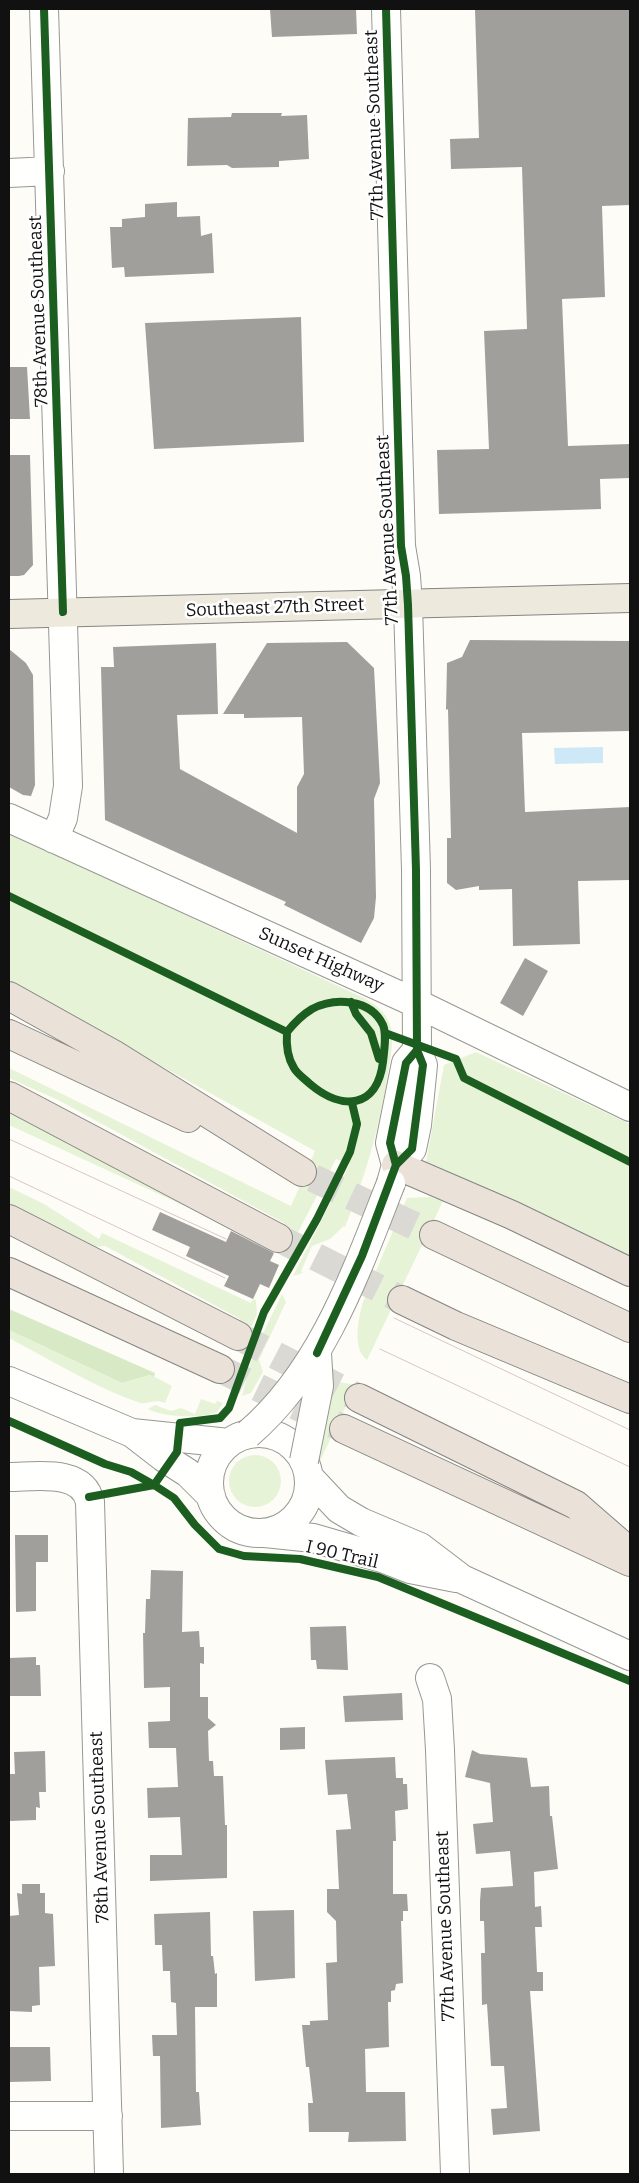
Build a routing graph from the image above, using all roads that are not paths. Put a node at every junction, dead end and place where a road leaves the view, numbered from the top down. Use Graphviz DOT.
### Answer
graph roads {
  1 [pos="44,9"];
  2 [pos="386,9"];
  3 [pos="50,172"];
  4 [pos="9,173"];
  5 [pos="630,598"];
  6 [pos="408,605"];
  7 [pos="64,612"];
  8 [pos="9,614"];
  9 [pos="9,818"];
  10 [pos="54,839"];
  11 [pos="9,996"];
  12 [pos="418,1004"];
  13 [pos="9,1034"];
  14 [pos="9,1096"];
  15 [pos="630,1107"];
  16 [pos="393,1174"];
  17 [pos="9,1219"];
  18 [pos="434,1235"];
  19 [pos="278,1238"];
  20 [pos="9,1272"];
  21 [pos="630,1272"];
  22 [pos="402,1300"];
  23 [pos="630,1328"];
  24 [pos="238,1336"];
  25 [pos="317,1353"];
  26 [pos="220,1369"];
  27 [pos="9,1381"];
  28 [pos="359,1398"];
  29 [pos="630,1399"];
  30 [pos="344,1429"];
  31 [pos="132,1433"];
  32 [pos="238,1438"];
  33 [pos="307,1469"];
  34 [pos="9,1477"];
  35 [pos="211,1496"];
  36 [pos="259,1532"];
  37 [pos="630,1552"];
  38 [pos="630,1562"];
  39 [pos="462,1579"];
  40 [pos="630,1656"];
  41 [pos="430,1678"];
  42 [pos="9,2116"];
  43 [pos="108,2116"];
  44 [pos="109,2174"];
  45 [pos="454,2174"];
  1 -- 3 [label="street, 78th Avenue Southeast"];
  2 -- 6 [label="street, 77th Avenue Southeast"];
  3 -- 4 [label="street"];
  3 -- 7 [label="street, 78th Avenue Southeast"];
  5 -- 6 [label="main road, Southeast 27th Street"];
  6 -- 7 [label="main road, Southeast 27th Street"];
  6 -- 12 [label="street, 77th Avenue Southeast"];
  7 -- 8 [label="main road, Southeast 27th Street"];
  7 -- 10 [label="street, 78th Avenue Southeast"];
  9 -- 10 [label="street, Sunset Highway"];
  10 -- 12 [label="street, Sunset Highway"];
  11 -- 13 [label="highway"];
  12 -- 15 [label="street, Sunset Highway"];
  12 -- 16 [label="street, 77th Avenue Southeast"];
  14 -- 19 [label="highway"];
  16 -- 21 [label="highway"];
  16 -- 25 [label="street, bridge"];
  17 -- 24 [label="highway"];
  18 -- 23 [label="highway"];
  20 -- 26 [label="highway"];
  22 -- 29 [label="highway"];
  25 -- 32 [label="street, bridge"];
  25 -- 33 [label="street, bridge"];
  27 -- 31 [label="street"];
  28 -- 37 [label="highway"];
  30 -- 38 [label="highway"];
  31 -- 32 [label="street"];
  31 -- 35 [label="street"];
  32 -- 33 [label="street"];
  32 -- 35 [label="street"];
  33 -- 36 [label="street"];
  33 -- 39 [label="street"];
  34 -- 43 [label="street, 78th Avenue Southeast"];
  35 -- 36 [label="street"];
  36 -- 39 [label="street"];
  39 -- 40 [label="street"];
  41 -- 45 [label="street, 77th Avenue Southeast"];
  42 -- 43 [label="street"];
  43 -- 44 [label="street, 78th Avenue Southeast"];
}
